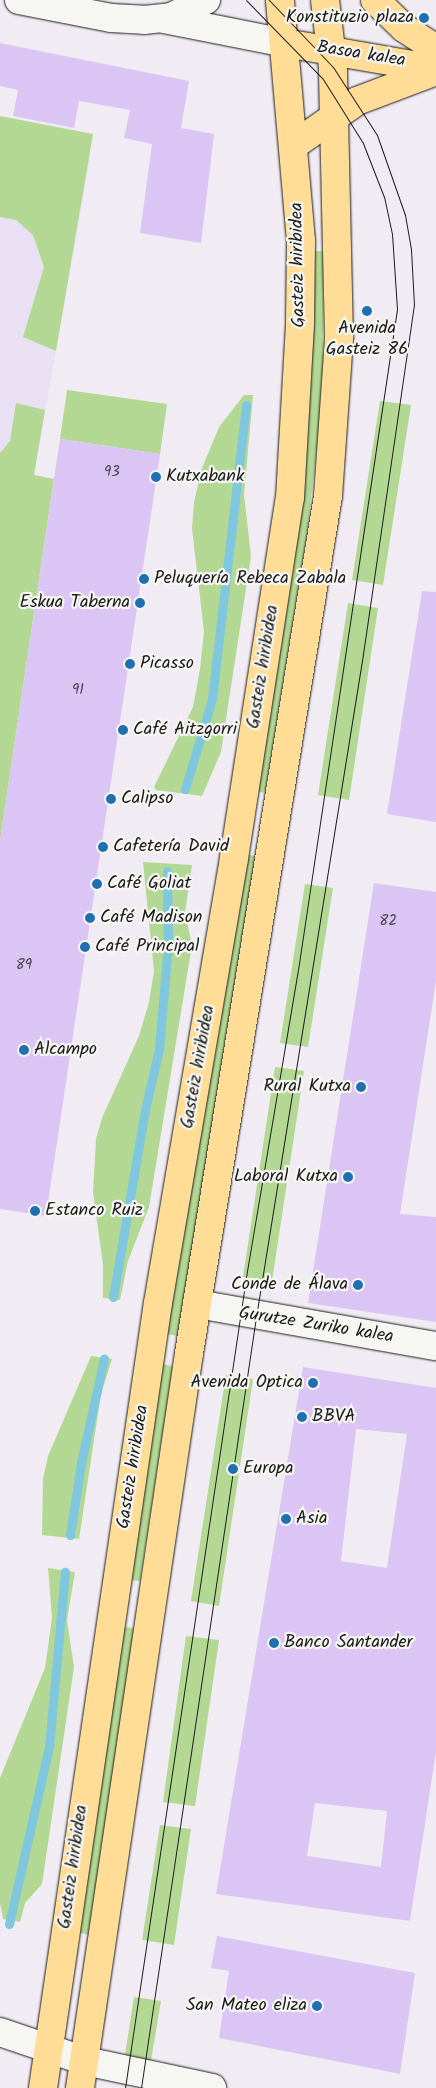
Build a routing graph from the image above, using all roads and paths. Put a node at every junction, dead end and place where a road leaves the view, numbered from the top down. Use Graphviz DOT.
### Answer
graph roads {
  1 [pos="19,0"];
  2 [pos="206,0"];
  3 [pos="280,0"];
  4 [pos="325,0"];
  5 [pos="376,0"];
  6 [pos="164,19"];
  7 [pos="285,43"];
  8 [pos="436,49"];
  9 [pos="332,51"];
  10 [pos="436,70"];
  11 [pos="333,116"];
  12 [pos="294,145"];
  13 [pos="196,1304"];
  14 [pos="436,1346"];
  15 [pos="0,2032"];
  16 [pos="48,2050"];
  17 [pos="85,2061"];
  18 [pos="43,2088"];
  19 [pos="80,2088"];
  20 [pos="212,2088"];
  1 -- 6 [label="street"];
  2 -- 6 [label="street"];
  3 -- 7 [label="main road, Gasteiz hiribidea"];
  4 -- 9 [label="main road, Gasteiz hiribidea"];
  5 -- 8 [label="main road, Basoa kalea"];
  6 -- 7 [label="street"];
  7 -- 9 [label="main road, Basoa kalea"];
  7 -- 12 [label="main road, Gasteiz hiribidea"];
  9 -- 10 [label="main road, Basoa kalea"];
  9 -- 11 [label="main road, Gasteiz hiribidea"];
  10 -- 11 [label="main road, Basoa kalea"];
  11 -- 12 [label="main road, Basoa kalea"];
  11 -- 13 [label="main road, Gasteiz hiribidea"];
  12 -- 16 [label="main road, Gasteiz hiribidea"];
  13 -- 14 [label="street, Gurutze Zuriko kalea"];
  13 -- 17 [label="main road, Gasteiz hiribidea"];
  15 -- 16 [label="street"];
  16 -- 17 [label="street"];
  16 -- 18 [label="main road, Gasteiz hiribidea"];
  17 -- 19 [label="main road, Gasteiz hiribidea"];
  17 -- 20 [label="street"];
}
